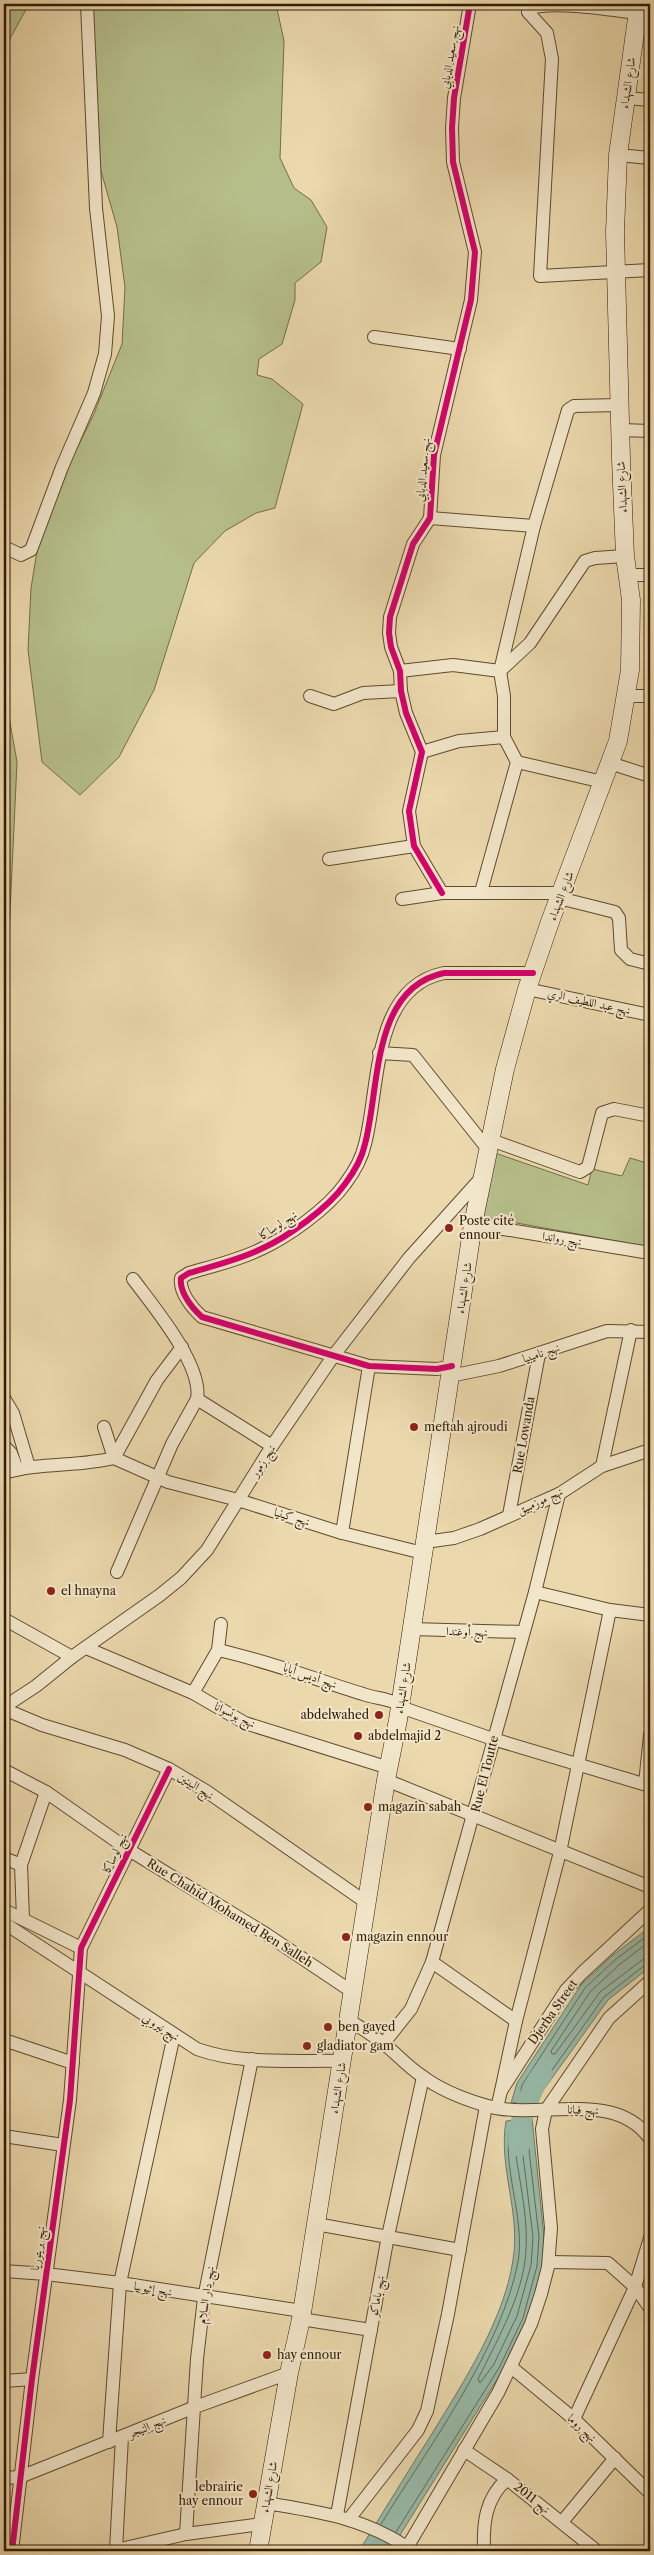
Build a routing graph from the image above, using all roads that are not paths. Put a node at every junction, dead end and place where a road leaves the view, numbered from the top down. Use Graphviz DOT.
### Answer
graph roads {
  1 [pos="87,4"];
  2 [pos="470,4"];
  3 [pos="638,8"];
  4 [pos="626,98"];
  5 [pos="650,100"];
  6 [pos="618,155"];
  7 [pos="650,158"];
  8 [pos="650,270"];
  9 [pos="615,272"];
  10 [pos="374,337"];
  11 [pos="460,349"];
  12 [pos="619,405"];
  13 [pos="621,430"];
  14 [pos="650,431"];
  15 [pos="430,518"];
  16 [pos="534,526"];
  17 [pos="4,547"];
  18 [pos="626,556"];
  19 [pos="628,575"];
  20 [pos="650,575"];
  21 [pos="400,671"];
  22 [pos="500,671"];
  23 [pos="401,691"];
  24 [pos="310,696"];
  25 [pos="625,696"];
  26 [pos="650,696"];
  27 [pos="504,737"];
  28 [pos="422,752"];
  29 [pos="517,762"];
  30 [pos="610,763"];
  31 [pos="650,776"];
  32 [pos="602,782"];
  33 [pos="414,846"];
  34 [pos="329,859"];
  35 [pos="481,892"];
  36 [pos="442,893"];
  37 [pos="560,896"];
  38 [pos="402,899"];
  39 [pos="650,964"];
  40 [pos="530,981"];
  41 [pos="650,1015"];
  42 [pos="379,1053"];
  43 [pos="650,1116"];
  44 [pos="490,1146"];
  45 [pos="484,1175"];
  46 [pos="473,1224"];
  47 [pos="650,1253"];
  48 [pos="134,1279"];
  49 [pos="631,1330"];
  50 [pos="650,1332"];
  51 [pos="182,1347"];
  52 [pos="539,1354"];
  53 [pos="334,1355"];
  54 [pos="370,1366"];
  55 [pos="451,1371"];
  56 [pos="4,1398"];
  57 [pos="197,1398"];
  58 [pos="104,1427"];
  59 [pos="4,1446"];
  60 [pos="272,1446"];
  61 [pos="650,1450"];
  62 [pos="114,1458"];
  63 [pos="602,1466"];
  64 [pos="23,1468"];
  65 [pos="4,1473"];
  66 [pos="158,1479"];
  67 [pos="559,1494"];
  68 [pos="238,1500"];
  69 [pos="509,1515"];
  70 [pos="342,1533"];
  71 [pos="424,1548"];
  72 [pos="117,1572"];
  73 [pos="535,1592"];
  74 [pos="610,1610"];
  75 [pos="650,1615"];
  76 [pos="4,1619"];
  77 [pos="220,1624"];
  78 [pos="411,1629"];
  79 [pos="523,1632"];
  80 [pos="86,1648"];
  81 [pos="218,1650"];
  82 [pos="72,1657"];
  83 [pos="192,1693"];
  84 [pos="401,1704"];
  85 [pos="4,1708"];
  86 [pos="650,1735"];
  87 [pos="493,1739"];
  88 [pos="577,1763"];
  89 [pos="169,1769"];
  90 [pos="4,1770"];
  91 [pos="388,1774"];
  92 [pos="648,1785"];
  93 [pos="46,1792"];
  94 [pos="474,1815"];
  95 [pos="129,1850"];
  96 [pos="560,1852"];
  97 [pos="4,1858"];
  98 [pos="21,1866"];
  99 [pos="650,1887"];
  100 [pos="367,1903"];
  101 [pos="4,1910"];
  102 [pos="650,1910"];
  103 [pos="23,1919"];
  104 [pos="4,1923"];
  105 [pos="81,1948"];
  106 [pos="432,1962"];
  107 [pos="80,1973"];
  108 [pos="649,1984"];
  109 [pos="354,1993"];
  110 [pos="349,2020"];
  111 [pos="516,2021"];
  112 [pos="174,2035"];
  113 [pos="4,2040"];
  114 [pos="384,2043"];
  115 [pos="252,2059"];
  116 [pos="342,2060"];
  117 [pos="73,2063"];
  118 [pos="423,2077"];
  119 [pos="502,2090"];
  120 [pos="491,2107"];
  121 [pos="541,2109"];
  122 [pos="646,2122"];
  123 [pos="4,2136"];
  124 [pos="650,2139"];
  125 [pos="63,2145"];
  126 [pos="316,2224"];
  127 [pos="388,2236"];
  128 [pos="650,2238"];
  129 [pos="460,2250"];
  130 [pos="549,2262"];
  131 [pos="4,2271"];
  132 [pos="46,2274"];
  133 [pos="120,2283"];
  134 [pos="635,2287"];
  135 [pos="204,2298"];
  136 [pos="650,2308"];
  137 [pos="302,2315"];
  138 [pos="371,2330"];
  139 [pos="511,2367"];
  140 [pos="289,2373"];
  141 [pos="32,2380"];
  142 [pos="4,2381"];
  143 [pos="195,2407"];
  144 [pos="574,2419"];
  145 [pos="122,2437"];
  146 [pos="109,2442"];
  147 [pos="464,2450"];
  148 [pos="614,2458"];
  149 [pos="20,2476"];
  150 [pos="4,2478"];
  151 [pos="507,2479"];
  152 [pos="650,2493"];
  153 [pos="266,2502"];
  154 [pos="343,2517"];
  155 [pos="562,2522"];
  156 [pos="262,2524"];
  157 [pos="186,2534"];
  158 [pos="159,2545"];
  159 [pos="405,2548"];
  160 [pos="12,2551"];
  161 [pos="114,2551"];
  162 [pos="258,2551"];
  163 [pos="484,2551"];
  164 [pos="597,2551"];
  1 -- 17 [label="street"];
  2 -- 11 [label="street, نهج سعيد الدبابي"];
  3 -- 4 [label="main road, شارع الشهداء"];
  3 -- 9 [label="street"];
  4 -- 5 [label="street"];
  4 -- 6 [label="main road, شارع الشهداء"];
  6 -- 7 [label="street"];
  6 -- 9 [label="main road, شارع الشهداء"];
  8 -- 9 [label="street"];
  9 -- 12 [label="main road, شارع الشهداء"];
  10 -- 11 [label="street"];
  11 -- 15 [label="street, نهج سعيد الدبابي"];
  12 -- 13 [label="main road, شارع الشهداء"];
  12 -- 16 [label="street"];
  13 -- 14 [label="street"];
  13 -- 18 [label="main road, شارع الشهداء"];
  15 -- 16 [label="street"];
  15 -- 21 [label="street, نهج سعيد الدبابي"];
  16 -- 22 [label="street"];
  18 -- 19 [label="main road, شارع الشهداء"];
  18 -- 22 [label="street"];
  19 -- 20 [label="street"];
  19 -- 25 [label="main road, شارع الشهداء"];
  21 -- 22 [label="street"];
  21 -- 23 [label="street, نهج سعيد الدبابي"];
  22 -- 27 [label="street"];
  23 -- 24 [label="street"];
  23 -- 28 [label="street, نهج سعيد الدبابي"];
  25 -- 26 [label="street"];
  25 -- 30 [label="main road, شارع الشهداء"];
  27 -- 28 [label="street"];
  27 -- 29 [label="street"];
  28 -- 33 [label="street"];
  29 -- 32 [label="street"];
  29 -- 35 [label="street"];
  30 -- 31 [label="street"];
  30 -- 32 [label="main road, شارع الشهداء"];
  32 -- 37 [label="main road, شارع الشهداء"];
  33 -- 34 [label="street"];
  33 -- 36 [label="street"];
  35 -- 36 [label="street"];
  35 -- 37 [label="street"];
  36 -- 38 [label="street"];
  37 -- 39 [label="street"];
  37 -- 40 [label="main road, شارع الشهداء"];
  40 -- 41 [label="street, نهج عبد اللطيف الري"];
  40 -- 42 [label="street, نهج لوساكا"];
  40 -- 44 [label="main road, شارع الشهداء"];
  42 -- 44 [label="street"];
  42 -- 53 [label="street, نهج لوساكا"];
  43 -- 44 [label="street"];
  44 -- 45 [label="main road, شارع الشهداء"];
  45 -- 46 [label="main road, شارع الشهداء"];
  45 -- 53 [label="street, نهج زمور"];
  46 -- 47 [label="street, نهج رواندا"];
  46 -- 55 [label="main road, شارع الشهداء"];
  48 -- 51 [label="street"];
  49 -- 50 [label="street, نهج ناميبيا"];
  49 -- 52 [label="street, نهج ناميبيا"];
  49 -- 63 [label="street"];
  51 -- 57 [label="street"];
  51 -- 62 [label="street"];
  52 -- 55 [label="street, نهج ناميبيا"];
  52 -- 69 [label="street, Rue Lowanda"];
  53 -- 54 [label="street, نهج لوساكا"];
  53 -- 60 [label="street, نهج زمور"];
  54 -- 55 [label="street, نهج لوساكا"];
  54 -- 70 [label="street"];
  55 -- 71 [label="main road, شارع الشهداء"];
  56 -- 64 [label="street"];
  57 -- 60 [label="street"];
  57 -- 66 [label="street"];
  58 -- 62 [label="street"];
  59 -- 64 [label="street"];
  60 -- 68 [label="street, نهج زمور"];
  61 -- 63 [label="street, نهج موزمبيق"];
  62 -- 64 [label="street"];
  62 -- 66 [label="street, نهج كينيا"];
  63 -- 67 [label="street, نهج موزمبيق"];
  64 -- 65 [label="street"];
  66 -- 68 [label="street, نهج كينيا"];
  66 -- 72 [label="street"];
  67 -- 69 [label="street, نهج موزمبيق"];
  67 -- 73 [label="street, Rue El Toutte"];
  68 -- 70 [label="street, نهج كينيا"];
  68 -- 80 [label="street, نهج زمور"];
  69 -- 71 [label="street, نهج موزمبيق"];
  70 -- 71 [label="street, نهج كينيا"];
  71 -- 78 [label="main road, شارع الشهداء"];
  73 -- 74 [label="street"];
  73 -- 79 [label="street, Rue El Toutte"];
  74 -- 75 [label="street"];
  74 -- 88 [label="street"];
  76 -- 82 [label="street"];
  77 -- 81 [label="street"];
  78 -- 79 [label="street, نهج أوغندا"];
  78 -- 84 [label="main road, شارع الشهداء"];
  79 -- 87 [label="street, Rue El Toutte"];
  80 -- 82 [label="street, نهج زمور"];
  80 -- 83 [label="street, نهج بوتسوانا"];
  81 -- 83 [label="street"];
  81 -- 84 [label="street, نهج أديس أبابا"];
  82 -- 85 [label="street, نهج زمور"];
  83 -- 91 [label="street, نهج بوتسوانا"];
  84 -- 87 [label="street, نهج أديس أبابا"];
  84 -- 91 [label="main road, شارع الشهداء"];
  85 -- 89 [label="street, نهج البينين"];
  86 -- 92 [label="street"];
  87 -- 88 [label="street, نهج أديس أبابا"];
  87 -- 94 [label="street, Rue El Toutte"];
  88 -- 92 [label="street, نهج أديس أبابا"];
  88 -- 96 [label="street"];
  89 -- 95 [label="street, نهج لوساكا"];
  89 -- 100 [label="street, نهج البينين"];
  90 -- 93 [label="street, Rue Chahid Mohamed Ben Salleh"];
  91 -- 94 [label="street, نهج بوتسوانا"];
  91 -- 100 [label="main road, شارع الشهداء"];
  93 -- 95 [label="street, Rue Chahid Mohamed Ben Salleh"];
  93 -- 98 [label="street"];
  94 -- 96 [label="street, نهج بوتسوانا"];
  94 -- 106 [label="street, Rue El Toutte"];
  95 -- 105 [label="street, نهج لوساكا"];
  95 -- 109 [label="street, Rue Chahid Mohamed Ben Salleh"];
  96 -- 99 [label="street, نهج بوتسوانا"];
  96 -- 111 [label="street"];
  97 -- 98 [label="street"];
  98 -- 103 [label="street"];
  100 -- 109 [label="main road, شارع الشهداء"];
  101 -- 103 [label="street"];
  102 -- 119 [label="street, Djerba Street"];
  103 -- 105 [label="street"];
  104 -- 107 [label="street, نهج نيروبي"];
  105 -- 107 [label="street, نهج بريتوريا"];
  106 -- 111 [label="street"];
  106 -- 114 [label="street, Rue El Toutte"];
  107 -- 112 [label="street, نهج نيروبي"];
  107 -- 117 [label="street, نهج بريتوريا"];
  108 -- 121 [label="street"];
  109 -- 110 [label="main road, شارع الشهداء"];
  110 -- 114 [label="street"];
  110 -- 116 [label="main road, شارع الشهداء"];
  111 -- 119 [label="street"];
  112 -- 115 [label="street, نهج نيروبي"];
  112 -- 133 [label="street"];
  113 -- 117 [label="street"];
  114 -- 118 [label="street"];
  115 -- 116 [label="street, نهج نيروبي"];
  115 -- 135 [label="street, نهج دار السلام"];
  116 -- 126 [label="main road, شارع الشهداء"];
  117 -- 125 [label="street, نهج بريتوريا"];
  118 -- 120 [label="street"];
  118 -- 127 [label="street, نهج باماكو"];
  119 -- 120 [label="street, Djerba Street"];
  120 -- 121 [label="street, نهج فيانا"];
  120 -- 129 [label="street, Djerba Street"];
  121 -- 122 [label="street, نهج فيانا"];
  121 -- 130 [label="street"];
  122 -- 124 [label="street, نهج فيانا"];
  123 -- 125 [label="street"];
  125 -- 132 [label="street, نهج بريتوريا"];
  126 -- 127 [label="street"];
  126 -- 137 [label="main road, شارع الشهداء"];
  127 -- 129 [label="street"];
  127 -- 138 [label="street, نهج باماكو"];
  128 -- 134 [label="street"];
  129 -- 154 [label="street, Djerba Street"];
  130 -- 134 [label="street"];
  130 -- 139 [label="street"];
  131 -- 132 [label="street, نهج إثيوبيا"];
  132 -- 133 [label="street, نهج إثيوبيا"];
  132 -- 141 [label="street, نهج بريتوريا"];
  133 -- 135 [label="street, نهج إثيوبيا"];
  133 -- 146 [label="street"];
  134 -- 136 [label="street"];
  134 -- 144 [label="street"];
  135 -- 137 [label="street, نهج إثيوبيا"];
  135 -- 143 [label="street, نهج دار السلام"];
  137 -- 138 [label="street, نهج إثيوبيا"];
  137 -- 140 [label="main road, شارع الشهداء"];
  138 -- 154 [label="street, نهج باماكو"];
  139 -- 144 [label="street, نهج روما"];
  139 -- 147 [label="street"];
  140 -- 143 [label="street, نهج النيجر"];
  140 -- 153 [label="main road, شارع الشهداء"];
  141 -- 142 [label="street"];
  141 -- 149 [label="street, نهج بريتوريا"];
  143 -- 145 [label="street, نهج النيجر"];
  143 -- 157 [label="street, نهج دار السلام"];
  144 -- 148 [label="street, نهج روما"];
  145 -- 146 [label="street, نهج النيجر"];
  145 -- 161 [label="street"];
  146 -- 149 [label="street, نهج النيجر"];
  147 -- 151 [label="street, نهج 2011"];
  147 -- 159 [label="street"];
  148 -- 152 [label="street, نهج روما"];
  148 -- 155 [label="street"];
  149 -- 150 [label="street, نهج النيجر"];
  149 -- 160 [label="street, نهج بريتوريا"];
  151 -- 155 [label="street, نهج 2011"];
  151 -- 163 [label="street"];
  153 -- 154 [label="street"];
  153 -- 156 [label="main road, شارع الشهداء"];
  154 -- 159 [label="street"];
  155 -- 164 [label="street, نهج 2011"];
  156 -- 157 [label="street"];
  156 -- 162 [label="main road, شارع الشهداء"];
  157 -- 158 [label="street"];
  158 -- 161 [label="street"];
}
